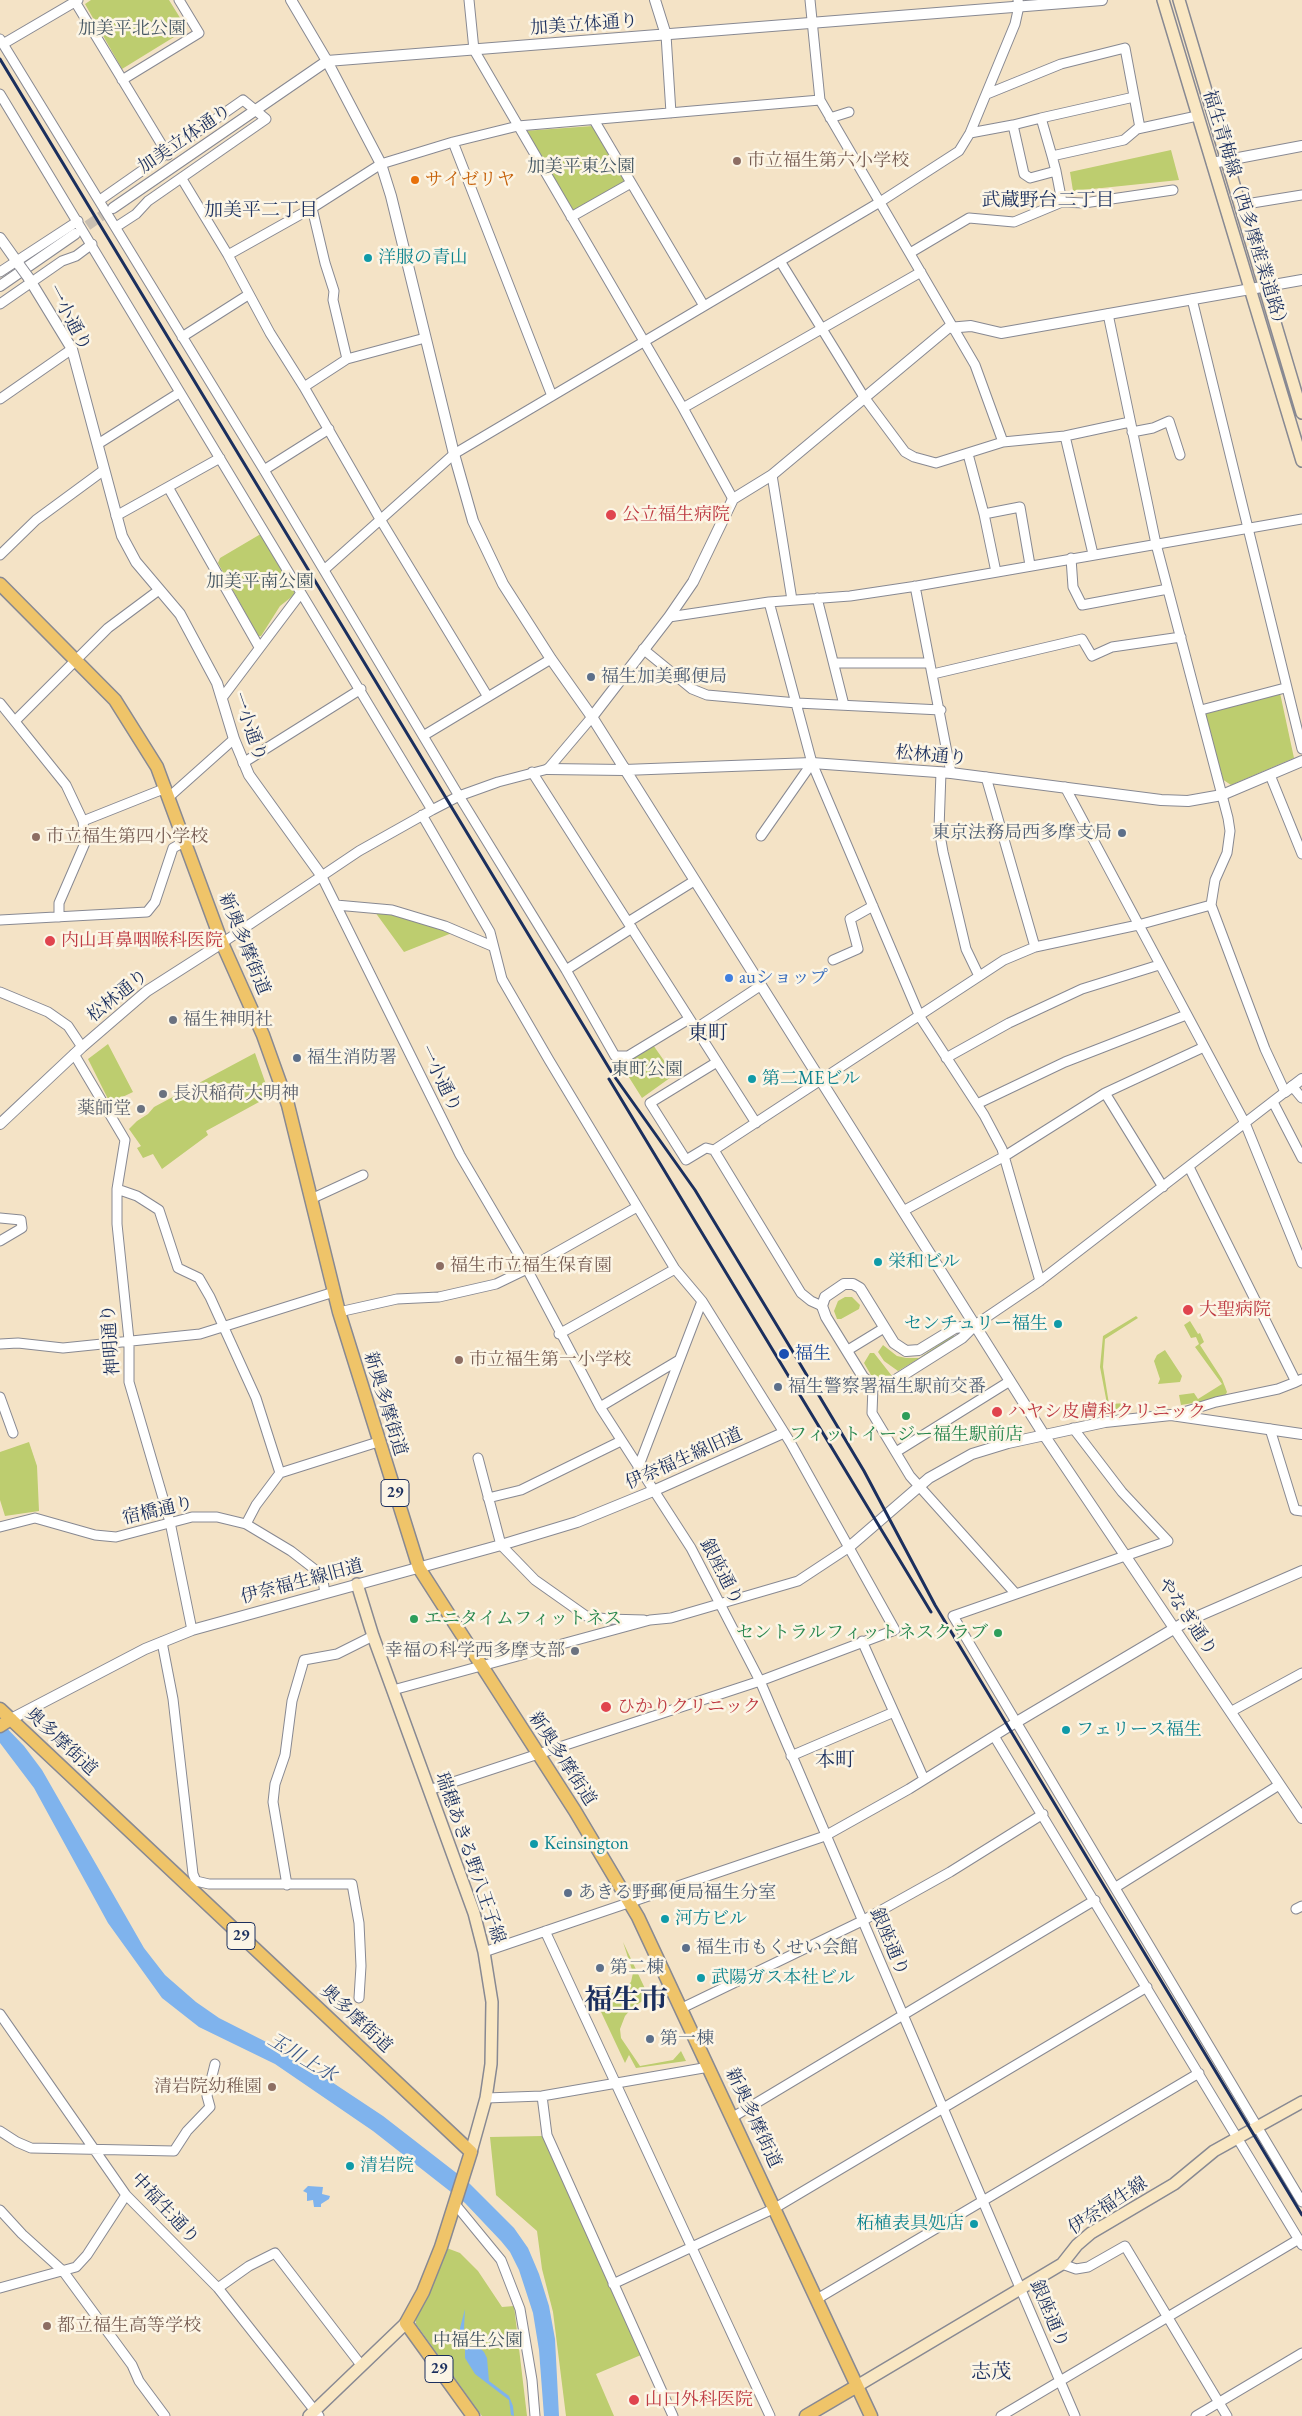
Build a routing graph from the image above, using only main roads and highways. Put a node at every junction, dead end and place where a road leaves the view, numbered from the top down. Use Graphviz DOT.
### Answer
graph roads {
  1 [pos="1163,0"];
  2 [pos="1179,0"];
  3 [pos="1302,413"];
  4 [pos="1302,461"];
  5 [pos="0,584"];
  6 [pos="357,1584"];
  7 [pos="0,1709"];
  8 [pos="6,1722"];
  9 [pos="1302,2102"];
  10 [pos="471,2152"];
  11 [pos="406,2323"];
  12 [pos="857,2386"];
  13 [pos="314,2414"];
  14 [pos="472,2416"];
  15 [pos="806,2416"];
  16 [pos="871,2416"];
  1 -- 4 [label="main road, 福生青梅線（西多摩産業道路）"];
  2 -- 3 [label="main road, 福生青梅線（西多摩産業道路）"];
  5 -- 12 [label="main road, 新奥多摩街道 / 29"];
  6 -- 10 [label="main road, 瑞穂あきる野八王子線"];
  7 -- 8 [label="main road, 奥多摩街道 / 29"];
  8 -- 10 [label="main road, 奥多摩街道 / 29"];
  9 -- 12 [label="main road, 伊奈福生線"];
  10 -- 11 [label="main road"];
  11 -- 13 [label="main road"];
  11 -- 14 [label="main road, 29"];
  12 -- 15 [label="main road"];
  12 -- 16 [label="main road, 新奥多摩街道 / 29"];
}
